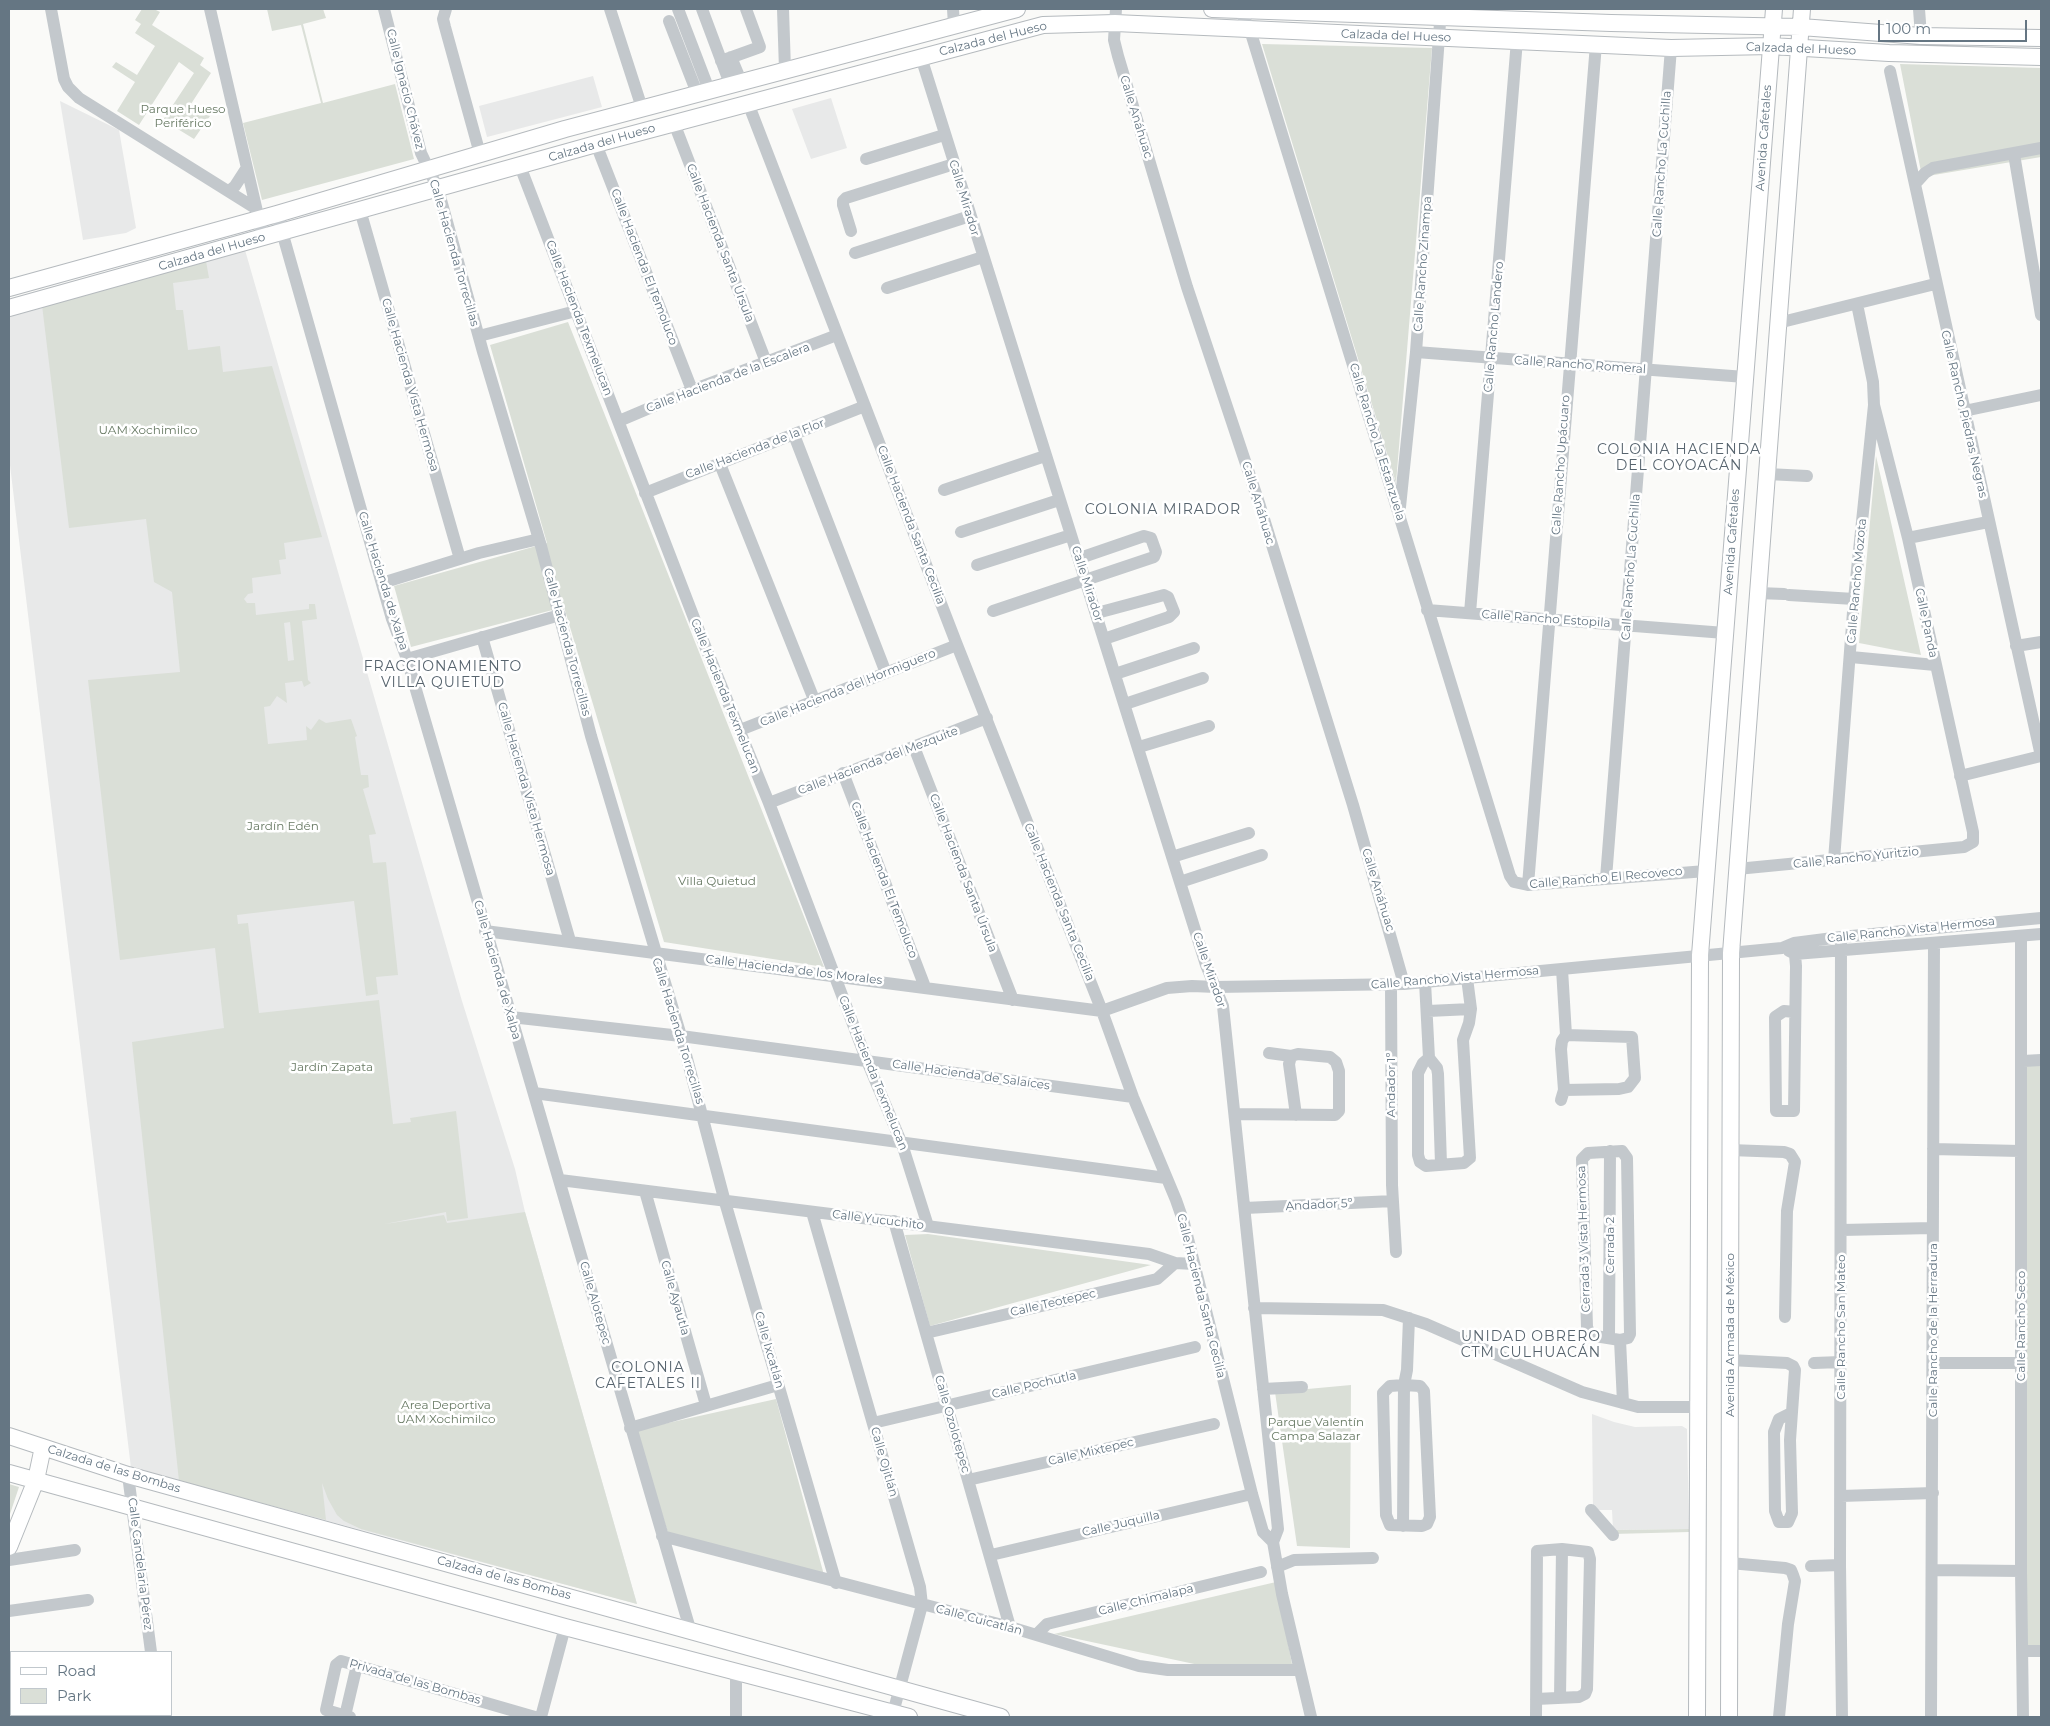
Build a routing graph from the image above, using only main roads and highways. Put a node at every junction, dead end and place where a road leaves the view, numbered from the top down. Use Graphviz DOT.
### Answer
graph roads {
  1 [pos="1017,9"];
  2 [pos="1212,9"];
  3 [pos="1774,9"];
  4 [pos="1802,9"];
  5 [pos="1240,10"];
  6 [pos="1448,12"];
  7 [pos="1115,16"];
  8 [pos="954,17"];
  9 [pos="1772,26"];
  10 [pos="1801,27"];
  11 [pos="2041,38"];
  12 [pos="1771,46"];
  13 [pos="1799,48"];
  14 [pos="2041,56"];
  15 [pos="9,288"];
  16 [pos="9,308"];
  17 [pos="9,1436"];
  18 [pos="43,1448"];
  19 [pos="9,1473"];
  20 [pos="36,1480"];
  21 [pos="9,1547"];
  22 [pos="909,1717"];
  23 [pos="1000,1717"];
  24 [pos="1697,1717"];
  25 [pos="1729,1717"];
  1 -- 8 [label="main road, Calzada del Hueso"];
  2 -- 5 [label="main road, Calzada del Hueso"];
  3 -- 9 [label="main road, Avenida Cafetales"];
  4 -- 10 [label="main road"];
  5 -- 6 [label="main road, Calzada del Hueso"];
  6 -- 9 [label="main road, Calzada del Hueso"];
  7 -- 12 [label="main road, Calzada del Hueso"];
  7 -- 16 [label="main road, Calzada del Hueso"];
  8 -- 15 [label="main road, Calzada del Hueso"];
  9 -- 10 [label="main road, Calzada del Hueso"];
  9 -- 12 [label="main road, Avenida Cafetales"];
  10 -- 11 [label="main road, Calzada del Hueso"];
  10 -- 13 [label="main road"];
  12 -- 13 [label="main road, Calzada del Hueso"];
  12 -- 24 [label="main road, Avenida Cafetales"];
  13 -- 14 [label="main road, Calzada del Hueso"];
  13 -- 25 [label="main road, Avenida Armada de México"];
  17 -- 18 [label="main road, Calzada de las Bombas"];
  18 -- 20 [label="main road"];
  18 -- 23 [label="main road, Calzada de las Bombas"];
  19 -- 20 [label="main road"];
  20 -- 21 [label="main road"];
  20 -- 22 [label="main road"];
}
